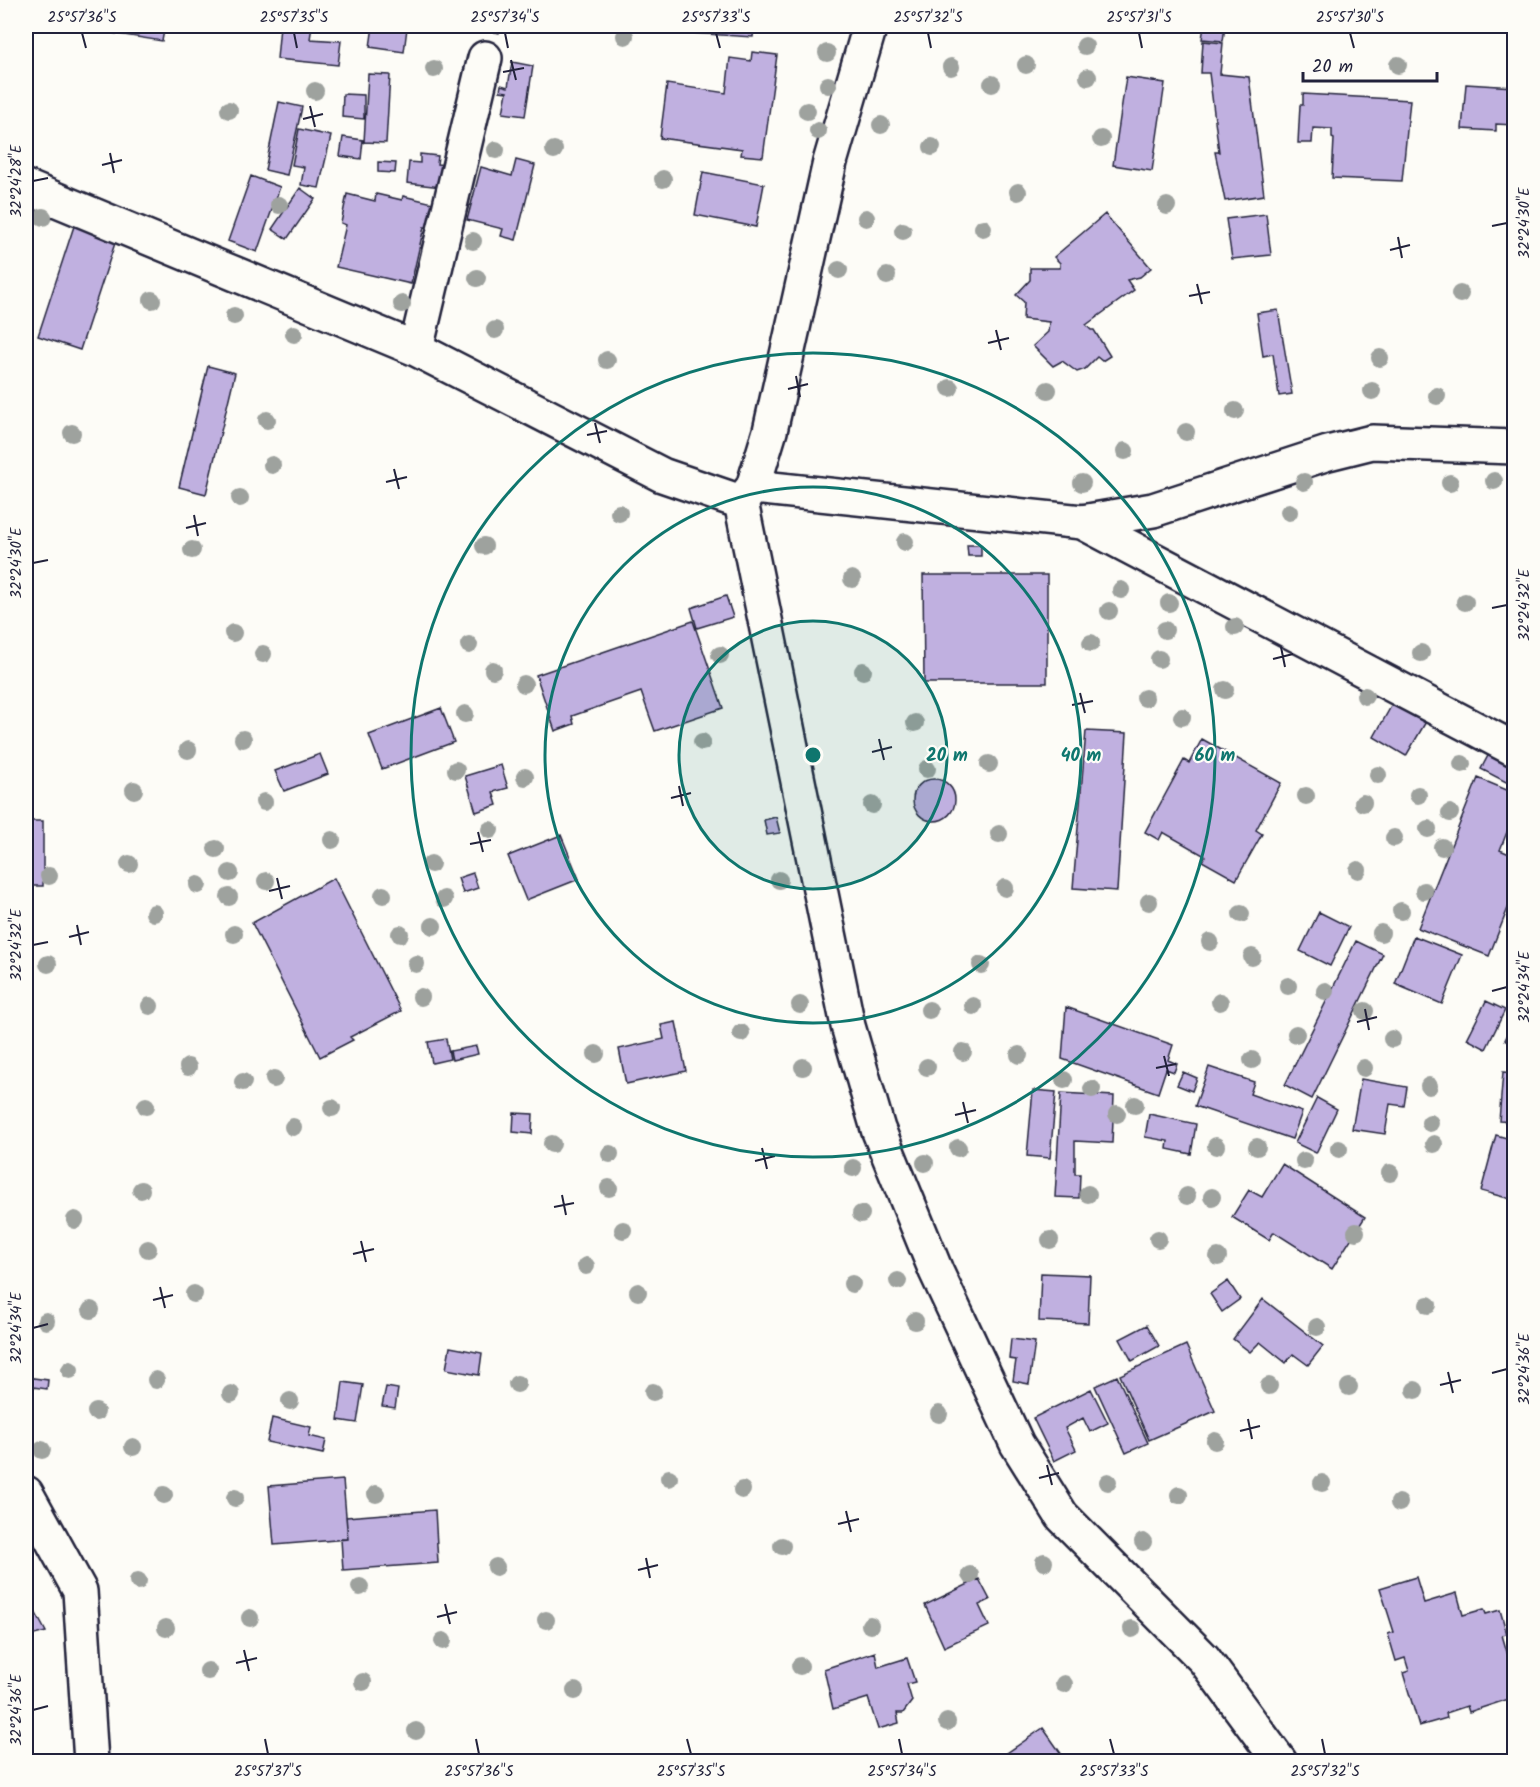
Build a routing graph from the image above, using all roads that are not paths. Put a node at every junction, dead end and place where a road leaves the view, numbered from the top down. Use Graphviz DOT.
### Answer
graph roads {
  1 [pos="870,26"];
  2 [pos="485,58"];
  3 [pos="26,187"];
  4 [pos="416,349"];
  5 [pos="1515,447"];
  6 [pos="747,495"];
  7 [pos="1082,522"];
  8 [pos="1515,749"];
  9 [pos="26,1493"];
  10 [pos="91,1761"];
  11 [pos="1280,1761"];
  1 -- 6 [label="street"];
  2 -- 4 [label="street"];
  3 -- 4 [label="street"];
  4 -- 6 [label="street"];
  5 -- 7 [label="street"];
  6 -- 7 [label="street"];
  6 -- 11 [label="street"];
  7 -- 8 [label="street"];
  9 -- 10 [label="street"];
}
